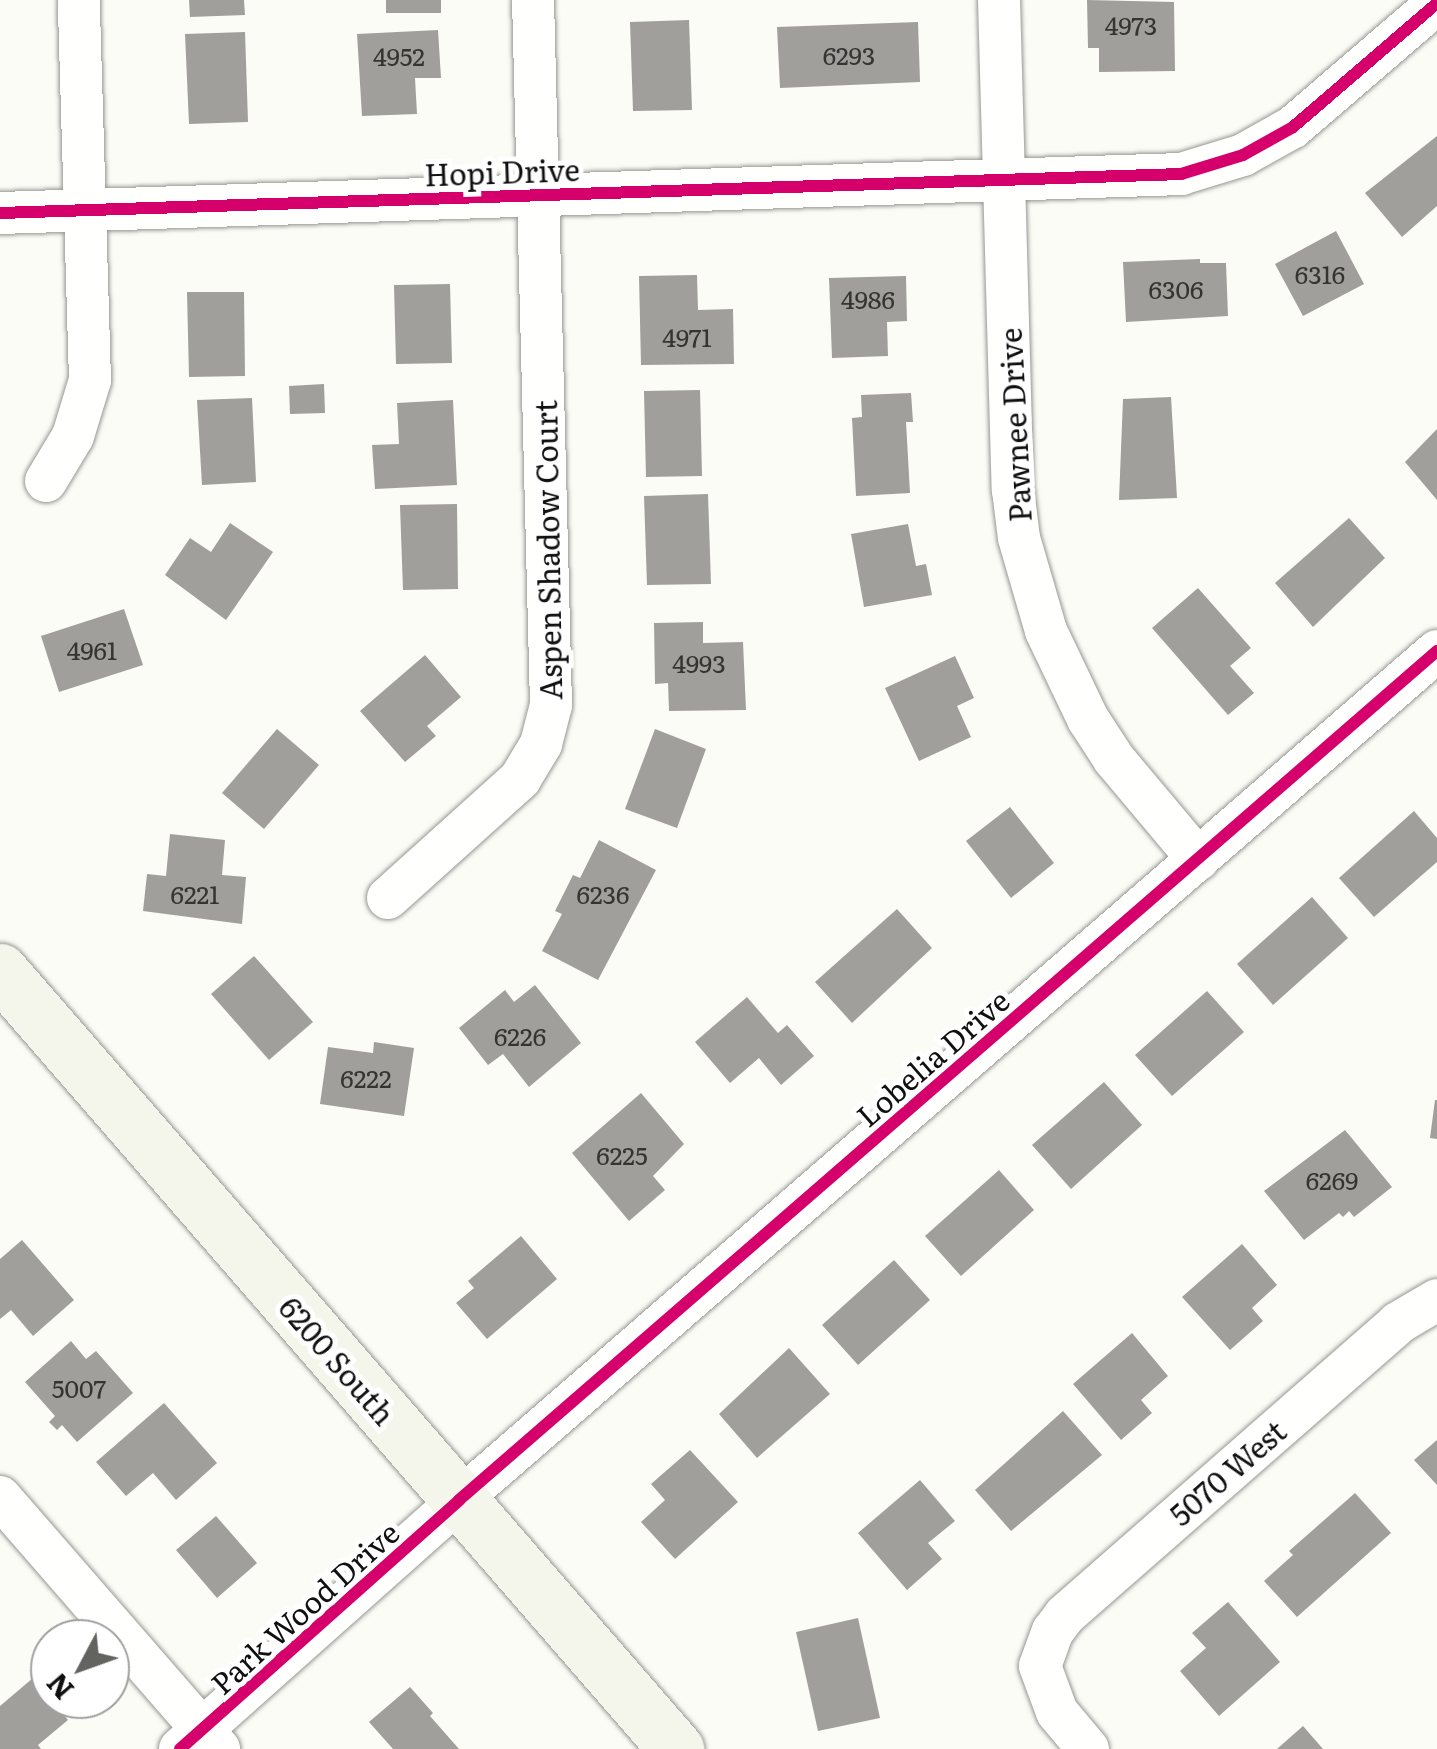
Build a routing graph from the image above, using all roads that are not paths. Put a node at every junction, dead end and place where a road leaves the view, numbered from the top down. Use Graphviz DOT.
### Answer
graph roads {
  1 [pos="79,0"];
  2 [pos="533,0"];
  3 [pos="999,0"];
  4 [pos="1437,3"];
  5 [pos="1004,180"];
  6 [pos="538,195"];
  7 [pos="84,210"];
  8 [pos="0,213"];
  9 [pos="46,481"];
  10 [pos="1437,651"];
  11 [pos="1198,859"];
  12 [pos="388,898"];
  13 [pos="0,971"];
  14 [pos="1437,1300"];
  15 [pos="0,1498"];
  16 [pos="459,1500"];
  17 [pos="201,1743"];
  18 [pos="676,1749"];
  19 [pos="1088,1749"];
  1 -- 7 [label="street"];
  2 -- 6 [label="street, Aspen Shadow Court"];
  3 -- 5 [label="street, Pawnee Drive"];
  4 -- 5 [label="street, Hopi Drive"];
  5 -- 6 [label="street, Hopi Drive"];
  5 -- 11 [label="street, Pawnee Drive"];
  6 -- 7 [label="street, Hopi Drive"];
  6 -- 12 [label="street, Aspen Shadow Court"];
  7 -- 8 [label="street, Hopi Drive"];
  7 -- 9 [label="street"];
  10 -- 11 [label="street, Lobelia Drive"];
  11 -- 16 [label="street, Lobelia Drive"];
  13 -- 16 [label="main road, 6200 South"];
  14 -- 19 [label="street, 5070 West"];
  15 -- 17 [label="street"];
  16 -- 17 [label="street, Park Wood Drive"];
  16 -- 18 [label="main road, 6200 South"];
}
